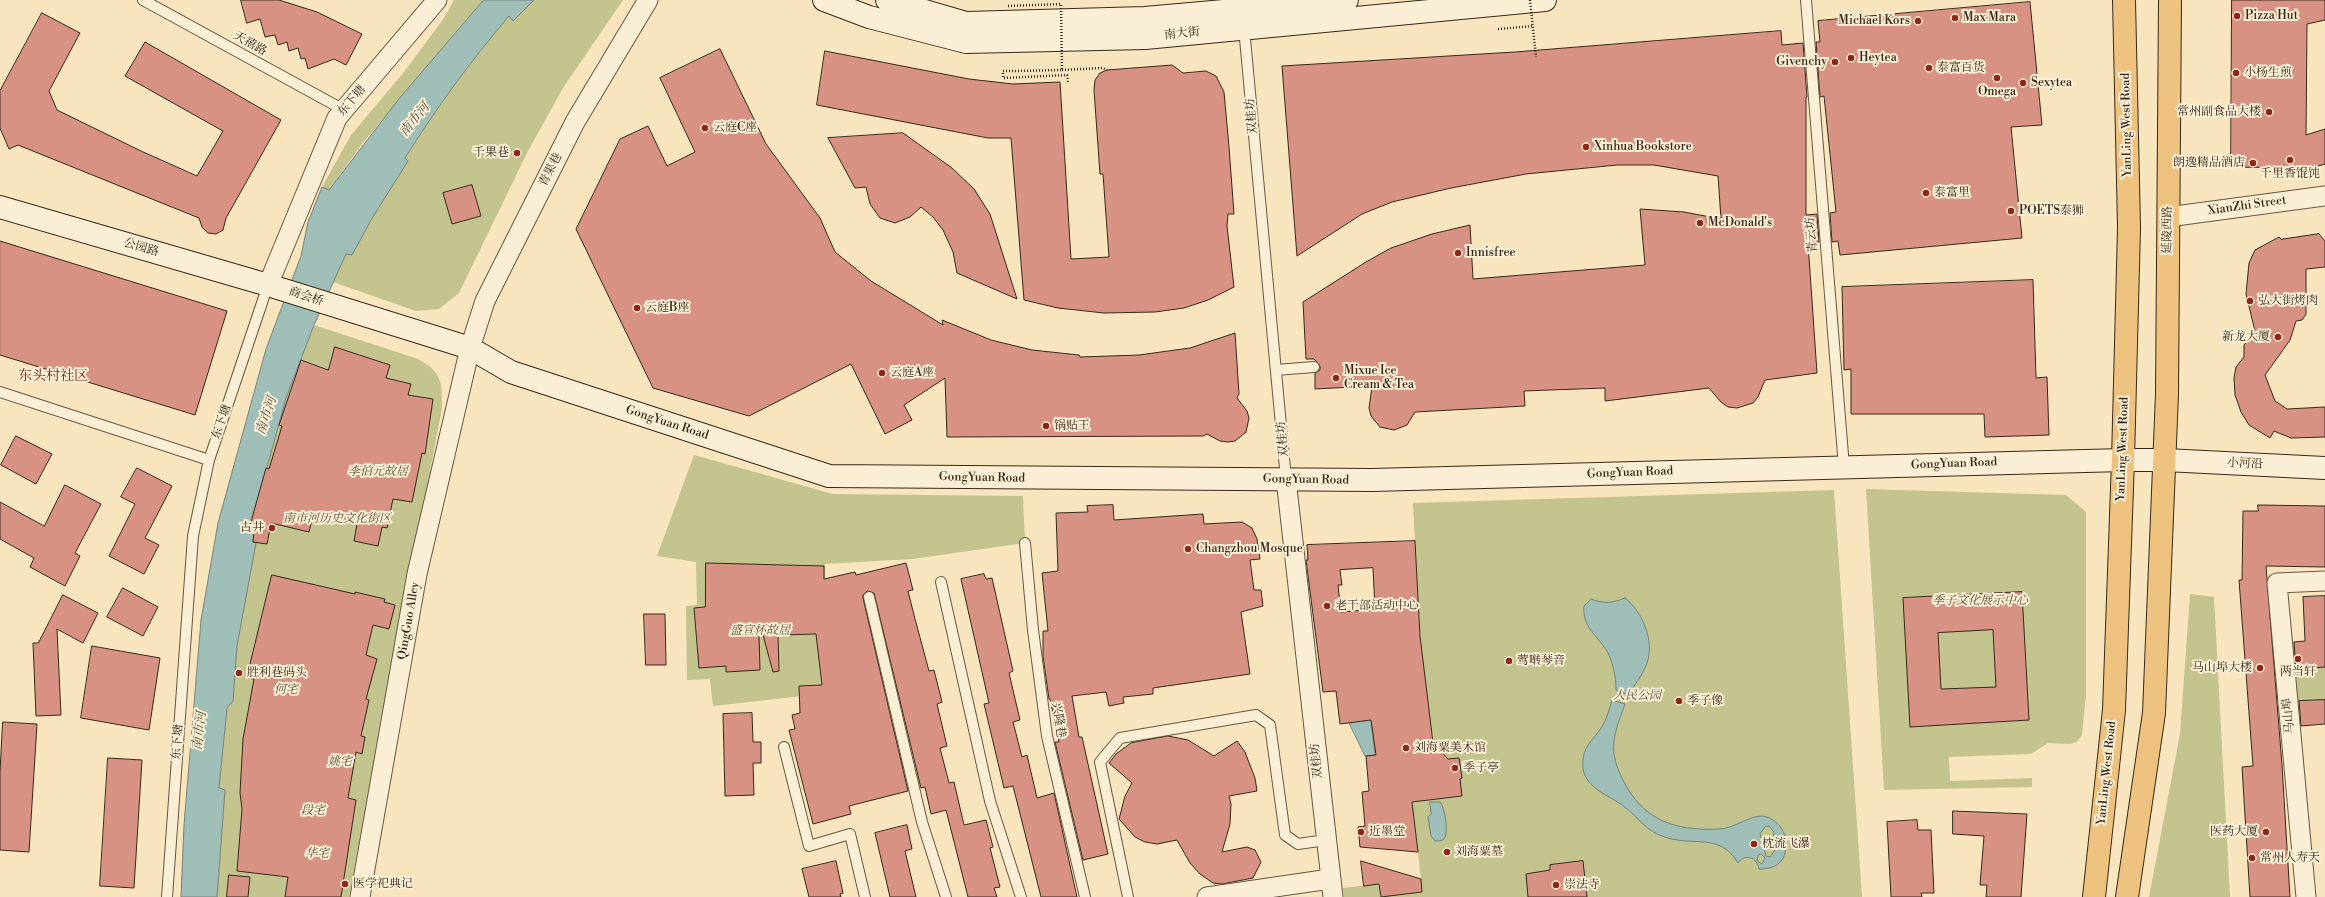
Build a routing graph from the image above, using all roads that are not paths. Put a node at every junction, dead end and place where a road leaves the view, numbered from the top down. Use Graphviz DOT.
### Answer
graph roads {
  1 [pos="437,0"];
  2 [pos="648,0"];
  3 [pos="824,0"];
  4 [pos="887,0"];
  5 [pos="1347,0"];
  6 [pos="1545,0"];
  7 [pos="1806,0"];
  8 [pos="2124,0"];
  9 [pos="2170,0"];
  10 [pos="146,1"];
  11 [pos="1242,13"];
  12 [pos="344,110"];
  13 [pos="2325,196"];
  14 [pos="0,207"];
  15 [pos="2168,217"];
  16 [pos="275,287"];
  17 [pos="470,348"];
  18 [pos="1314,367"];
  19 [pos="1276,370"];
  20 [pos="0,392"];
  21 [pos="209,460"];
  22 [pos="2123,460"];
  23 [pos="2165,460"];
  24 [pos="1844,467"];
  25 [pos="2325,468"];
  26 [pos="1286,479"];
  27 [pos="1025,543"];
  28 [pos="2325,581"];
  29 [pos="941,582"];
  30 [pos="869,597"];
  31 [pos="784,747"];
  32 [pos="1326,840"];
  33 [pos="1331,888"];
  34 [pos="167,897"];
  35 [pos="360,897"];
  36 [pos="865,897"];
  37 [pos="946,897"];
  38 [pos="1021,897"];
  39 [pos="1085,897"];
  40 [pos="1128,897"];
  41 [pos="1207,897"];
  42 [pos="2094,897"];
  43 [pos="2127,897"];
  44 [pos="2306,897"];
  1 -- 12 [label="street, 东下塘"];
  2 -- 17 [label="street, 青果巷"];
  3 -- 11 [label="street, 南大街"];
  4 -- 11 [label="street, 南大街"];
  5 -- 11 [label="street, 南大街"];
  6 -- 11 [label="street, 南大街"];
  7 -- 24 [label="lane, 青云坊"];
  8 -- 22 [label="main road, YanLing West Road"];
  9 -- 15 [label="main road, 延陵西路"];
  10 -- 12 [label="lane, 天禧路"];
  11 -- 19 [label="lane, 双桂坊"];
  12 -- 16 [label="street, 东下塘"];
  13 -- 15 [label="street, XianZhi Street"];
  14 -- 16 [label="street, 公园路"];
  15 -- 23 [label="main road, 延陵西路"];
  16 -- 17 [label="street, 商会桥"];
  16 -- 21 [label="lane, 东下塘"];
  17 -- 26 [label="street, GongYuan Road"];
  17 -- 35 [label="street, QingGuo Alley"];
  18 -- 19 [label="lane"];
  19 -- 26 [label="lane, 双桂坊"];
  20 -- 21 [label="lane"];
  21 -- 34 [label="lane, 东下塘"];
  22 -- 23 [label="street, GongYuan Road"];
  22 -- 24 [label="street, GongYuan Road"];
  22 -- 42 [label="main road, YanLing West Road"];
  23 -- 25 [label="street, 小河沿"];
  23 -- 43 [label="main road"];
  24 -- 26 [label="street, GongYuan Road"];
  26 -- 32 [label="street, 双桂坊"];
  27 -- 39 [label="lane, 兴隆巷"];
  28 -- 44 [label="street, 马山埠"];
  29 -- 38 [label="lane"];
  30 -- 37 [label="lane"];
  31 -- 36 [label="lane"];
  32 -- 33 [label="street, 双桂坊"];
  32 -- 40 [label="lane"];
  33 -- 41 [label="street"];
}
